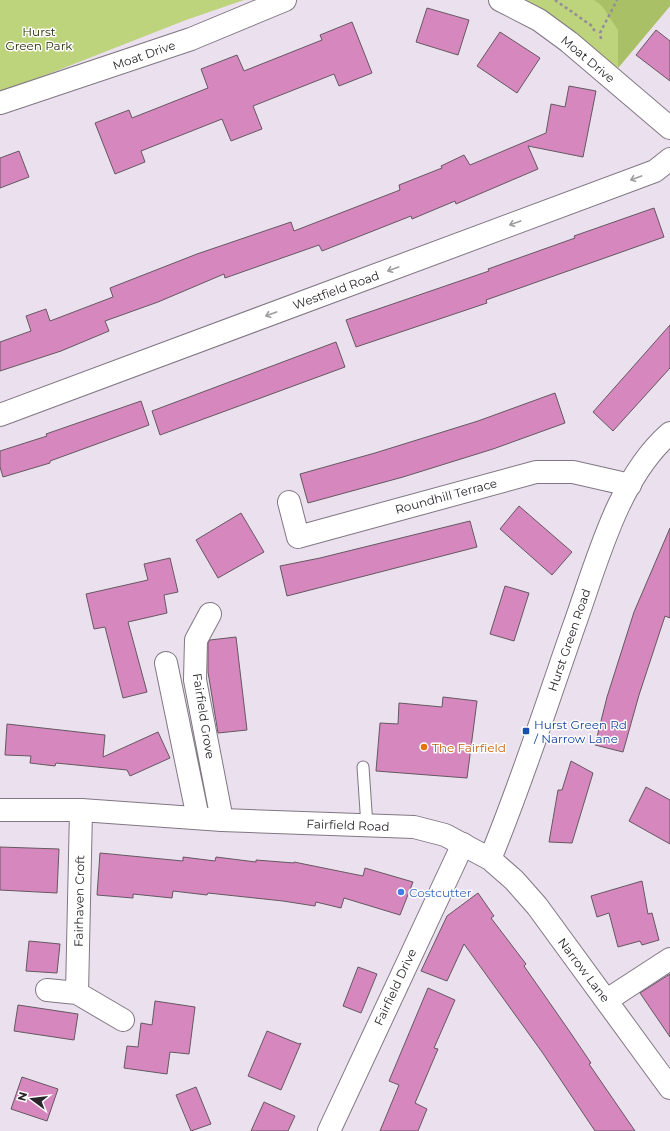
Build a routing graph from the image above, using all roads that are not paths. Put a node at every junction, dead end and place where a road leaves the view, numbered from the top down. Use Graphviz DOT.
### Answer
graph roads {
  1 [pos="285,0"];
  2 [pos="500,0"];
  3 [pos="0,103"];
  4 [pos="670,128"];
  5 [pos="670,159"];
  6 [pos="0,415"];
  7 [pos="670,433"];
  8 [pos="630,485"];
  9 [pos="289,502"];
  10 [pos="210,614"];
  11 [pos="166,663"];
  12 [pos="363,767"];
  13 [pos="0,810"];
  14 [pos="81,810"];
  15 [pos="198,818"];
  16 [pos="222,820"];
  17 [pos="367,826"];
  18 [pos="463,844"];
  19 [pos="490,859"];
  20 [pos="670,959"];
  21 [pos="47,990"];
  22 [pos="77,992"];
  23 [pos="607,1000"];
  24 [pos="123,1020"];
  25 [pos="670,1088"];
  26 [pos="329,1131"];
  1 -- 3 [label="street, Moat Drive"];
  2 -- 4 [label="street, Moat Drive"];
  5 -- 6 [label="street, Westfield Road, one-way"];
  7 -- 8 [label="street, Hurst Green Road"];
  8 -- 9 [label="street, Roundhill Terrace"];
  8 -- 19 [label="street, Hurst Green Road"];
  10 -- 16 [label="street, Fairfield Grove"];
  11 -- 15 [label="street"];
  12 -- 17 [label="lane"];
  13 -- 14 [label="street, Fairfield Road"];
  14 -- 15 [label="street, Fairfield Road"];
  14 -- 22 [label="street, Fairhaven Croft"];
  15 -- 16 [label="street, Fairfield Road"];
  16 -- 17 [label="street, Fairfield Road"];
  17 -- 18 [label="street, Fairfield Road"];
  18 -- 19 [label="street, Fairfield Road"];
  18 -- 26 [label="street, Fairfield Drive"];
  19 -- 23 [label="street, Narrow Lane"];
  20 -- 23 [label="street"];
  21 -- 22 [label="street"];
  22 -- 24 [label="street"];
  23 -- 25 [label="street, Narrow Lane"];
}
